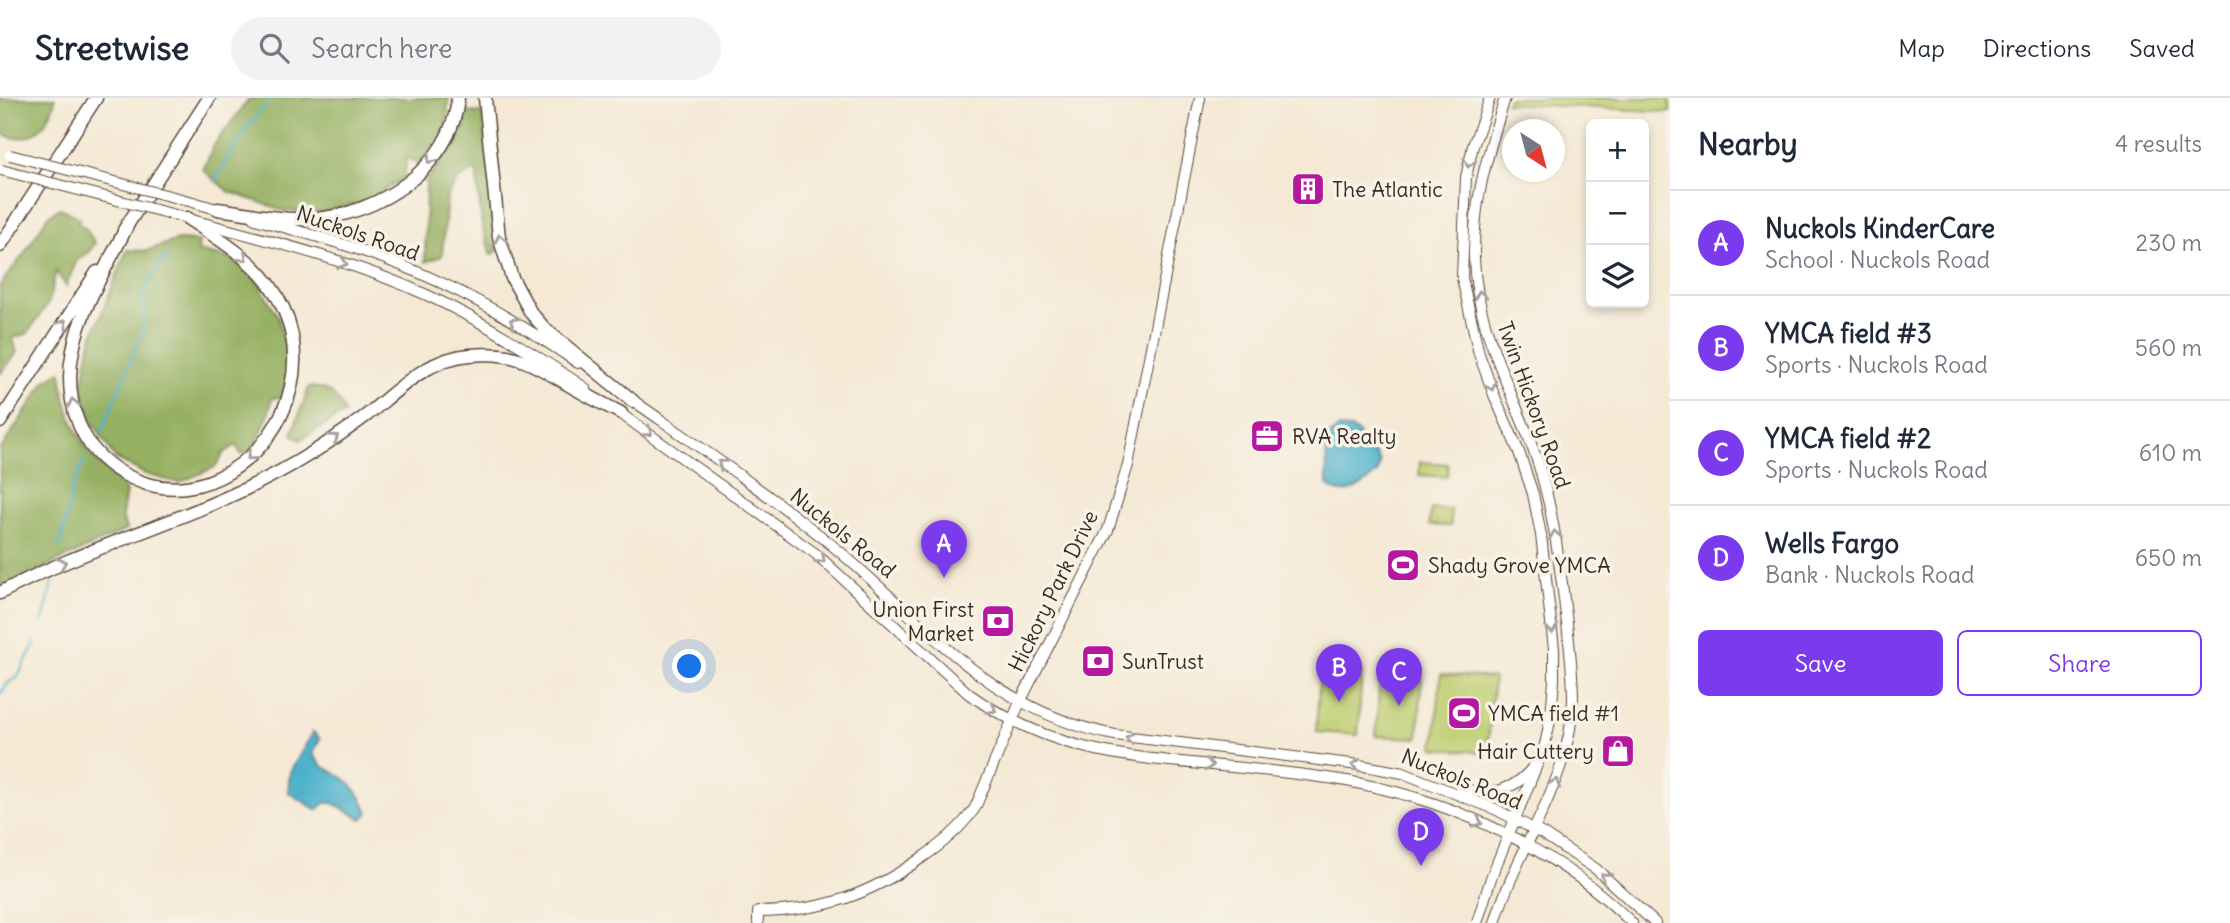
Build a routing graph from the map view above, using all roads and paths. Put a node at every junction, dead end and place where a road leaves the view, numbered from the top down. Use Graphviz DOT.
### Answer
graph roads {
  1 [pos="211,98"];
  2 [pos="458,98"];
  3 [pos="485,98"];
  4 [pos="1200,98"];
  5 [pos="1490,98"];
  6 [pos="1498,98"];
  7 [pos="1505,98"];
  8 [pos="95,99"];
  9 [pos="1499,115"];
  10 [pos="4,152"];
  11 [pos="1,170"];
  12 [pos="218,209"];
  13 [pos="185,218"];
  14 [pos="128,224"];
  15 [pos="1,244"];
  16 [pos="632,401"];
  17 [pos="621,413"];
  18 [pos="0,422"];
  19 [pos="0,593"];
  20 [pos="1020,702"];
  21 [pos="1012,720"];
  22 [pos="1545,745"];
  23 [pos="1403,773"];
  24 [pos="1516,820"];
  25 [pos="1534,829"];
  26 [pos="1509,836"];
  27 [pos="1526,845"];
  28 [pos="758,917"];
  29 [pos="1477,923"];
  30 [pos="1495,923"];
  31 [pos="1632,923"];
  32 [pos="1655,923"];
  1 -- 14 [label="highway"];
  2 -- 12 [label="highway, one-way"];
  16 -- 3 [label="highway, one-way"];
  4 -- 20 [label="main road, Hickory Park Drive"];
  5 -- 22 [label="main road, Twin Hickory Road, one-way"];
  6 -- 9 [label="main road"];
  7 -- 9 [label="main road, Twin Hickory Road"];
  8 -- 15 [label="highway"];
  25 -- 9 [label="main road, Twin Hickory Road, one-way"];
  10 -- 12 [label="main road, Nuckols Road, bridge"];
  11 -- 13 [label="main road, Nuckols Road, bridge"];
  16 -- 12 [label="main road, Nuckols Road, one-way"];
  13 -- 14 [label="highway, one-way"];
  13 -- 17 [label="main road, Nuckols Road, one-way"];
  18 -- 14 [label="highway, one-way"];
  20 -- 16 [label="main road, Nuckols Road, one-way"];
  19 -- 17 [label="highway, one-way"];
  17 -- 21 [label="main road, Nuckols Road, one-way"];
  20 -- 21 [label="main road, Hickory Park Drive"];
  23 -- 20 [label="main road, Nuckols Road, one-way"];
  21 -- 26 [label="main road, Nuckols Road, one-way"];
  21 -- 28 [label="main road, Hickory Park Drive"];
  22 -- 23 [label="main road"];
  22 -- 24 [label="main road, Twin Hickory Road"];
  23 -- 24 [label="main road, Nuckols Road"];
  24 -- 25 [label="main road, Nuckols Road"];
  24 -- 26 [label="main road, Twin Hickory Road"];
  25 -- 27 [label="main road, Twin Hickory Road"];
  32 -- 25 [label="main road, Nuckols Road, one-way"];
  26 -- 27 [label="main road, Nuckols Road"];
  26 -- 29 [label="main road, Twin Hickory Road"];
  27 -- 30 [label="main road, Twin Hickory Road"];
  27 -- 31 [label="main road, Nuckols Road"];
}
